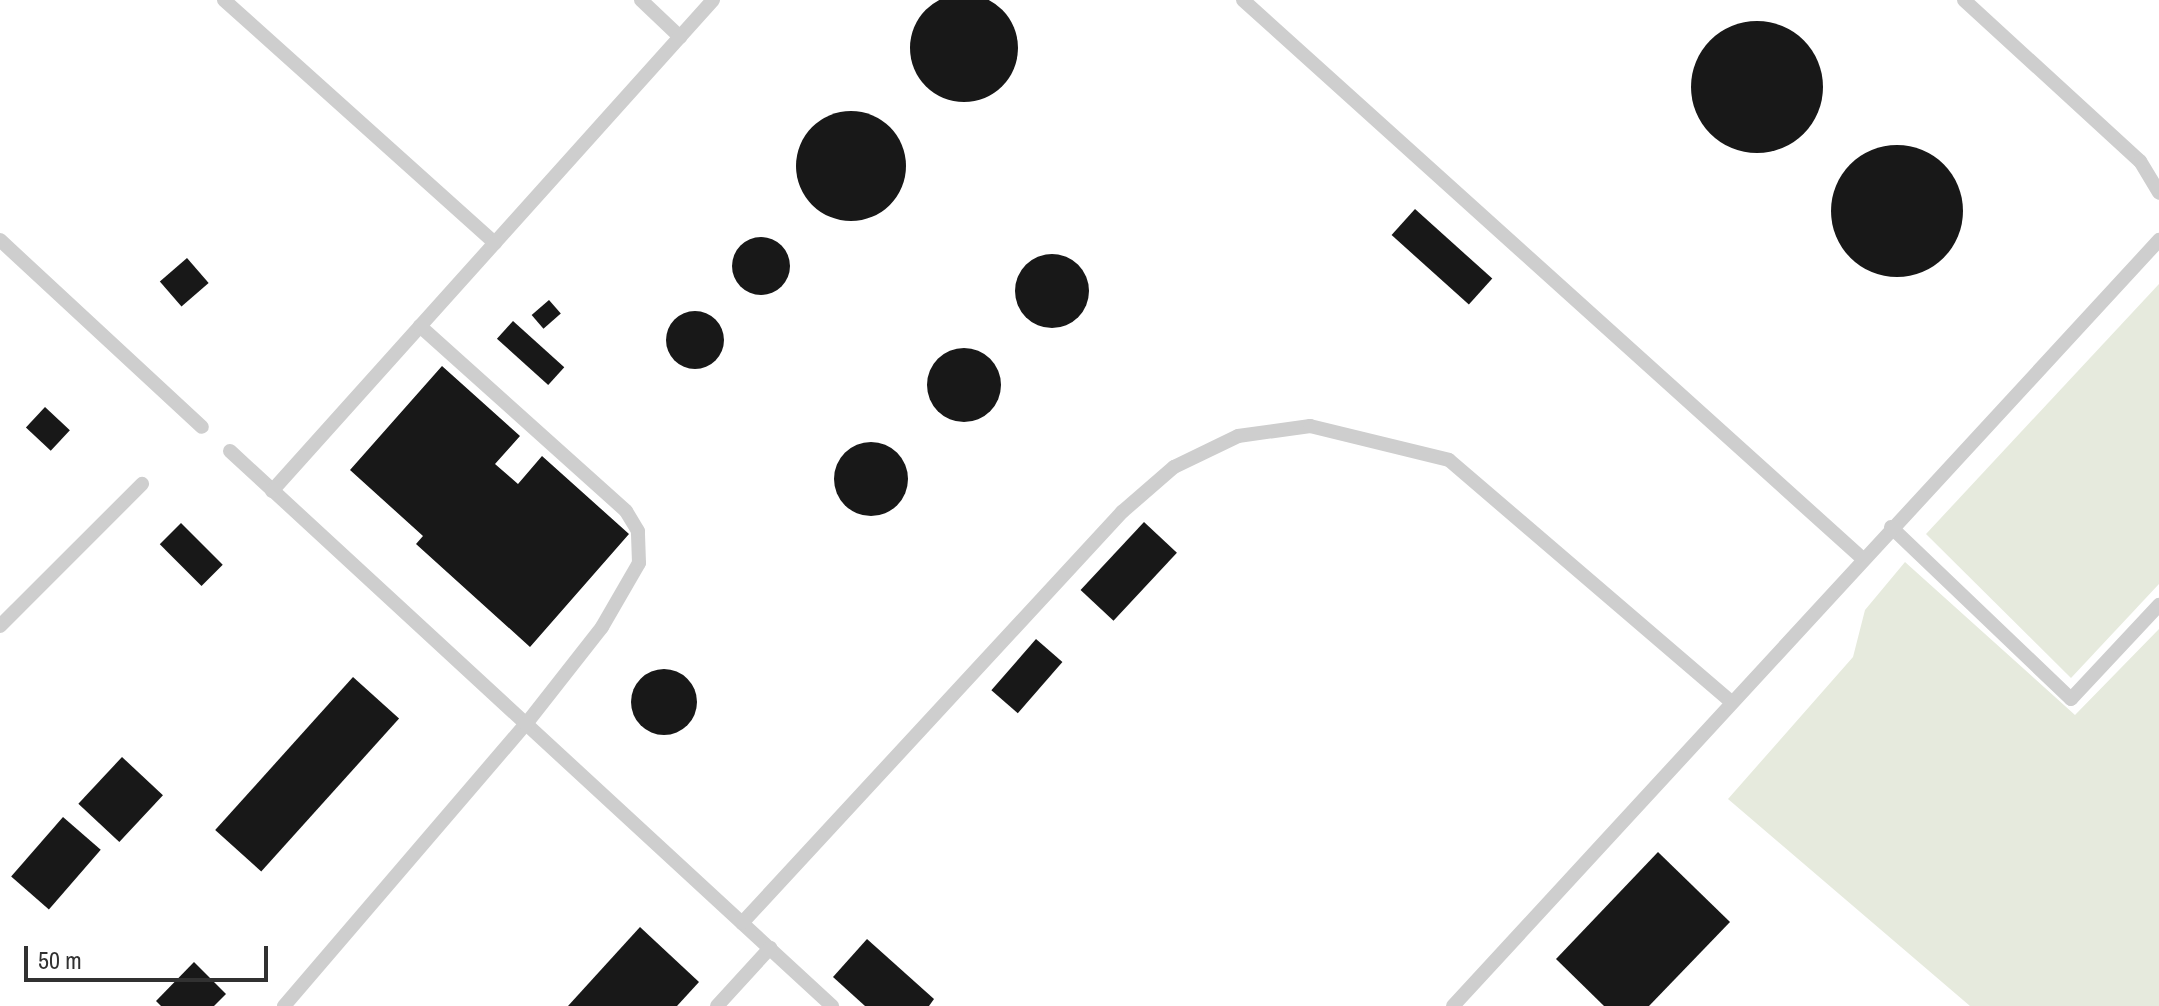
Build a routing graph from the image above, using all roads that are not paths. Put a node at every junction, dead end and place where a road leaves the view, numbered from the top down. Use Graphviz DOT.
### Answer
graph roads {
  1 [pos="224,0"];
  2 [pos="641,0"];
  3 [pos="713,0"];
  4 [pos="1243,0"];
  5 [pos="1964,0"];
  6 [pos="680,37"];
  7 [pos="2159,193"];
  8 [pos="0,240"];
  9 [pos="2159,240"];
  10 [pos="495,243"];
  11 [pos="420,326"];
  12 [pos="202,427"];
  13 [pos="230,451"];
  14 [pos="142,484"];
  15 [pos="272,491"];
  16 [pos="1891,527"];
  17 [pos="1863,559"];
  18 [pos="2159,605"];
  19 [pos="0,626"];
  20 [pos="1730,701"];
  21 [pos="526,724"];
  22 [pos="742,923"];
  23 [pos="770,948"];
  24 [pos="284,1006"];
  25 [pos="717,1006"];
  26 [pos="832,1006"];
  27 [pos="1453,1006"];
  1 -- 10 [label="lane"];
  2 -- 6 [label="lane"];
  3 -- 6 [label="lane"];
  4 -- 17 [label="lane"];
  5 -- 7 [label="lane"];
  6 -- 10 [label="lane"];
  8 -- 12 [label="lane"];
  9 -- 16 [label="lane"];
  10 -- 11 [label="lane"];
  11 -- 15 [label="lane"];
  11 -- 21 [label="lane"];
  13 -- 15 [label="lane"];
  14 -- 19 [label="lane"];
  15 -- 21 [label="lane"];
  16 -- 17 [label="lane"];
  16 -- 18 [label="lane"];
  17 -- 20 [label="lane"];
  20 -- 22 [label="lane"];
  20 -- 27 [label="lane"];
  21 -- 22 [label="lane"];
  21 -- 24 [label="lane"];
  22 -- 23 [label="lane"];
  23 -- 25 [label="lane"];
  23 -- 26 [label="lane"];
}
